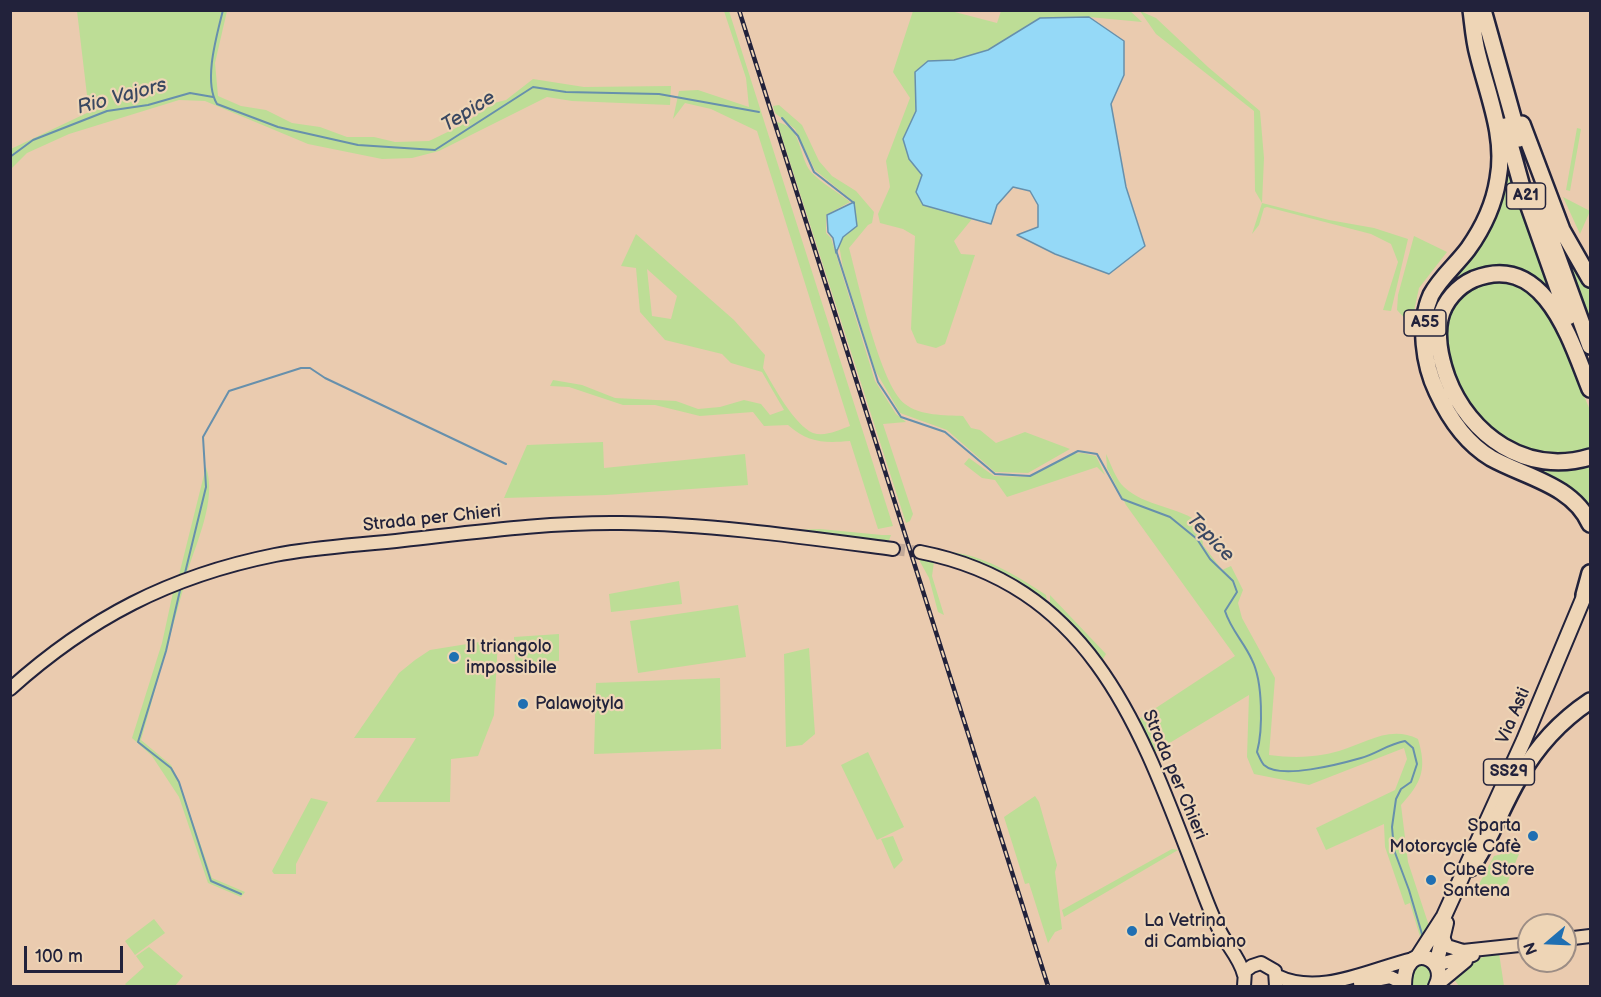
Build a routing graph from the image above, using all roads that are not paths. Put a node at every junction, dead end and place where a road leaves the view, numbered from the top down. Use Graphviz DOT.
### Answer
graph roads {
  1 [pos="1472,10"];
  2 [pos="1483,10"];
  3 [pos="1488,28"];
  4 [pos="1523,127"];
  5 [pos="1590,260"];
  6 [pos="1590,279"];
  7 [pos="1590,346"];
  8 [pos="1590,378"];
  9 [pos="1590,390"];
  10 [pos="1590,457"];
  11 [pos="1590,524"];
  12 [pos="893,549"];
  13 [pos="920,552"];
  14 [pos="1590,573"];
  15 [pos="1588,592"];
  16 [pos="10,689"];
  17 [pos="1590,700"];
  18 [pos="1471,868"];
  19 [pos="1442,935"];
  20 [pos="1223,937"];
  21 [pos="1517,946"];
  22 [pos="1490,949"];
  23 [pos="1475,954"];
  24 [pos="1415,959"];
  25 [pos="1255,964"];
  26 [pos="1436,965"];
  27 [pos="1244,981"];
  28 [pos="1276,982"];
  29 [pos="1405,986"];
  30 [pos="1436,986"];
  31 [pos="1345,987"];
  1 -- 8 [label="highway, A21"];
  1 -- 11 [label="highway, A55"];
  2 -- 3 [label="highway"];
  3 -- 4 [label="highway"];
  3 -- 7 [label="highway"];
  4 -- 5 [label="highway"];
  4 -- 6 [label="highway"];
  9 -- 10 [label="highway, A55"];
  12 -- 16 [label="main road, Strada per Chieri"];
  13 -- 20 [label="main road, Strada per Chieri"];
  14 -- 15 [label="highway"];
  15 -- 18 [label="main road, Via Asti / SS29"];
  15 -- 24 [label="main road, Via Asti / SS29"];
  17 -- 18 [label="highway"];
  18 -- 19 [label="main road, Via Asti / SS29"];
  19 -- 22 [label="main road"];
  19 -- 26 [label="main road, Via Asti / SS29"];
  20 -- 25 [label="main road, Strada per Chieri"];
  20 -- 27 [label="main road, Strada per Chieri"];
  21 -- 22 [label="main road"];
  22 -- 23 [label="main road"];
  23 -- 26 [label="main road"];
  23 -- 30 [label="main road"];
  24 -- 26 [label="main road"];
  24 -- 28 [label="main road"];
  24 -- 29 [label="main road, Via Asti"];
  25 -- 27 [label="main road"];
  25 -- 28 [label="main road, Strada per Chieri"];
  26 -- 30 [label="main road, Via Asti"];
  29 -- 31 [label="main road"];
}
